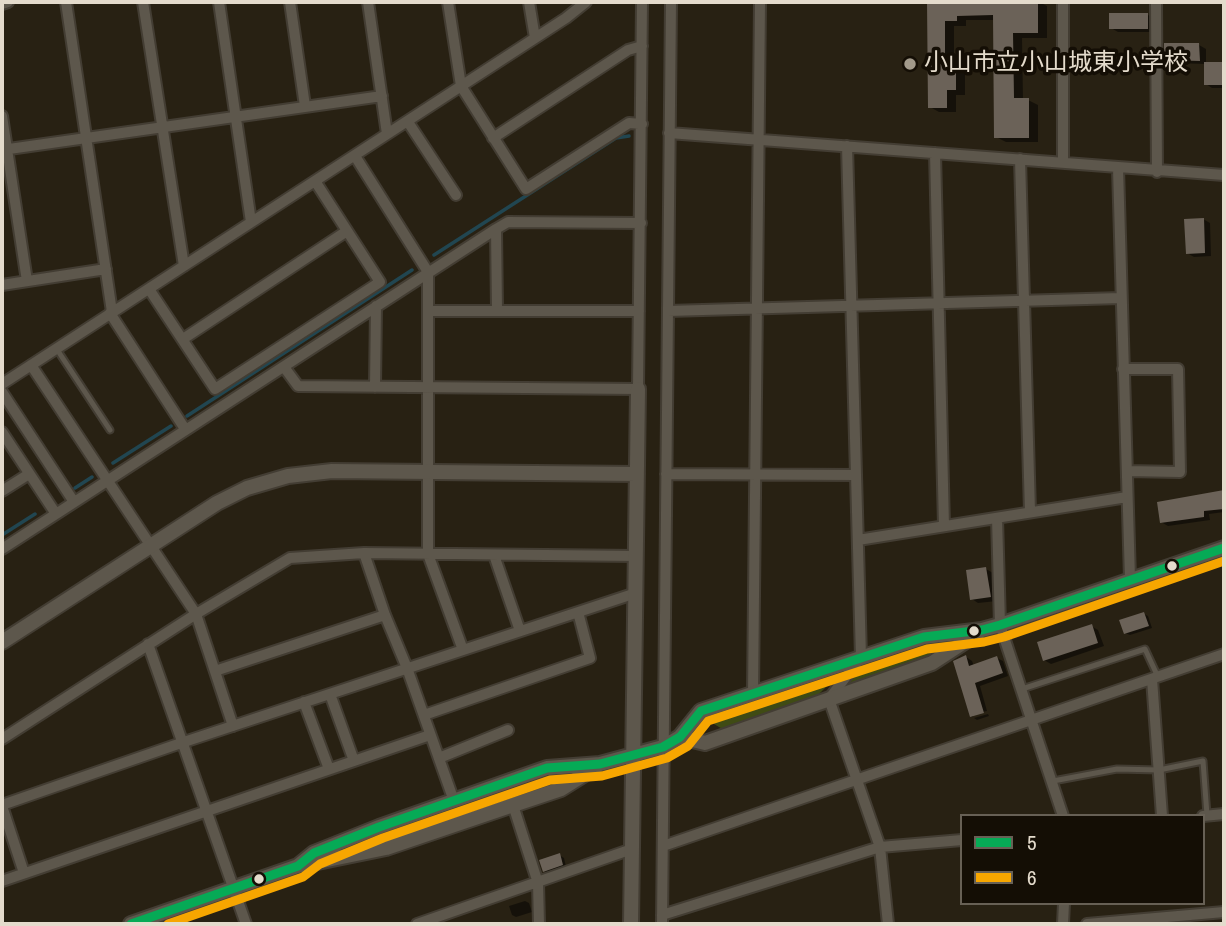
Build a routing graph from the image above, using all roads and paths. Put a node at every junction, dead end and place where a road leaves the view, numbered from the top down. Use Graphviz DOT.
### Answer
graph roads {
  1 [pos="8,2"];
  2 [pos="66,2"];
  3 [pos="143,2"];
  4 [pos="219,2"];
  5 [pos="290,2"];
  6 [pos="369,2"];
  7 [pos="448,2"];
  8 [pos="529,2"];
  9 [pos="586,2"];
  10 [pos="642,2"];
  11 [pos="671,2"];
  12 [pos="760,2"];
  13 [pos="1063,2"];
  14 [pos="1156,2"];
  15 [pos="2,4"];
  16 [pos="534,38"];
  17 [pos="642,46"];
  18 [pos="461,86"];
  19 [pos="382,96"];
  20 [pos="305,106"];
  21 [pos="2,116"];
  22 [pos="236,117"];
  23 [pos="408,122"];
  24 [pos="642,124"];
  25 [pos="162,128"];
  26 [pos="669,132"];
  27 [pos="387,134"];
  28 [pos="86,138"];
  29 [pos="493,138"];
  30 [pos="758,139"];
  31 [pos="847,146"];
  32 [pos="4,149"];
  33 [pos="935,153"];
  34 [pos="355,156"];
  35 [pos="1020,159"];
  36 [pos="1063,163"];
  37 [pos="1118,168"];
  38 [pos="1157,172"];
  39 [pos="1224,175"];
  40 [pos="315,181"];
  41 [pos="456,195"];
  42 [pos="251,222"];
  43 [pos="641,223"];
  44 [pos="496,229"];
  45 [pos="347,231"];
  46 [pos="184,266"];
  47 [pos="106,269"];
  48 [pos="428,272"];
  49 [pos="27,281"];
  50 [pos="2,285"];
  51 [pos="149,289"];
  52 [pos="1121,298"];
  53 [pos="1024,301"];
  54 [pos="939,304"];
  55 [pos="376,306"];
  56 [pos="851,307"];
  57 [pos="497,310"];
  58 [pos="757,310"];
  59 [pos="428,311"];
  60 [pos="639,311"];
  61 [pos="668,311"];
  62 [pos="111,312"];
  63 [pos="183,339"];
  64 [pos="56,348"];
  65 [pos="31,365"];
  66 [pos="284,367"];
  67 [pos="1123,369"];
  68 [pos="2,384"];
  69 [pos="375,387"];
  70 [pos="428,388"];
  71 [pos="638,389"];
  72 [pos="2,392"];
  73 [pos="186,429"];
  74 [pos="110,430"];
  75 [pos="2,432"];
  76 [pos="1127,471"];
  77 [pos="428,473"];
  78 [pos="29,474"];
  79 [pos="637,474"];
  80 [pos="666,474"];
  81 [pos="755,474"];
  82 [pos="856,475"];
  83 [pos="107,481"];
  84 [pos="2,491"];
  85 [pos="1127,498"];
  86 [pos="74,502"];
  87 [pos="1030,512"];
  88 [pos="56,514"];
  89 [pos="997,518"];
  90 [pos="944,526"];
  91 [pos="858,540"];
  92 [pos="150,546"];
  93 [pos="1224,548"];
  94 [pos="2,549"];
  95 [pos="363,553"];
  96 [pos="428,554"];
  97 [pos="494,555"];
  98 [pos="636,556"];
  99 [pos="1130,579"];
  100 [pos="636,593"];
  101 [pos="578,612"];
  102 [pos="196,614"];
  103 [pos="385,615"];
  104 [pos="1000,625"];
  105 [pos="982,630"];
  106 [pos="520,631"];
  107 [pos="2,642"];
  108 [pos="148,644"];
  109 [pos="463,650"];
  110 [pos="1224,654"];
  111 [pos="861,657"];
  112 [pos="407,668"];
  113 [pos="215,671"];
  114 [pos="1155,678"];
  115 [pos="1023,689"];
  116 [pos="330,694"];
  117 [pos="753,694"];
  118 [pos="829,699"];
  119 [pos="304,702"];
  120 [pos="424,715"];
  121 [pos="1033,720"];
  122 [pos="233,726"];
  123 [pos="508,730"];
  124 [pos="430,735"];
  125 [pos="680,737"];
  126 [pos="2,739"];
  127 [pos="184,742"];
  128 [pos="663,747"];
  129 [pos="633,756"];
  130 [pos="439,758"];
  131 [pos="354,761"];
  132 [pos="600,764"];
  133 [pos="329,769"];
  134 [pos="1159,770"];
  135 [pos="858,780"];
  136 [pos="1052,781"];
  137 [pos="453,801"];
  138 [pos="513,805"];
  139 [pos="2,806"];
  140 [pos="208,811"];
  141 [pos="1062,814"];
  142 [pos="1162,814"];
  143 [pos="1205,814"];
  144 [pos="1224,814"];
  145 [pos="1205,816"];
  146 [pos="960,839"];
  147 [pos="663,846"];
  148 [pos="880,847"];
  149 [pos="632,849"];
  150 [pos="298,866"];
  151 [pos="24,873"];
  152 [pos="2,881"];
  153 [pos="538,883"];
  154 [pos="234,889"];
  155 [pos="1064,905"];
  156 [pos="1224,912"];
  157 [pos="662,919"];
  158 [pos="1156,921"];
  159 [pos="131,924"];
  160 [pos="246,924"];
  161 [pos="417,924"];
  162 [pos="539,924"];
  163 [pos="631,924"];
  164 [pos="888,924"];
  165 [pos="1063,924"];
  166 [pos="1087,924"];
  1 -- 15 [label="street"];
  2 -- 28 [label="street"];
  3 -- 25 [label="street"];
  4 -- 22 [label="street"];
  5 -- 20 [label="street"];
  6 -- 19 [label="street"];
  7 -- 18 [label="street"];
  8 -- 16 [label="street"];
  9 -- 16 [label="street"];
  10 -- 17 [label="street"];
  11 -- 26 [label="street"];
  12 -- 30 [label="street"];
  13 -- 36 [label="street"];
  14 -- 38 [label="street"];
  16 -- 18 [label="street"];
  17 -- 24 [label="street"];
  17 -- 29 [label="street"];
  18 -- 23 [label="street"];
  18 -- 29 [label="street"];
  19 -- 20 [label="street"];
  19 -- 27 [label="street"];
  20 -- 22 [label="street"];
  21 -- 32 [label="street"];
  22 -- 25 [label="street"];
  22 -- 42 [label="street"];
  23 -- 27 [label="street"];
  23 -- 41 [label="street"];
  24 -- 29 [label="street"];
  24 -- 43 [label="street"];
  25 -- 28 [label="street"];
  25 -- 46 [label="street"];
  26 -- 30 [label="street"];
  26 -- 61 [label="street"];
  27 -- 34 [label="street"];
  28 -- 32 [label="street"];
  28 -- 47 [label="street"];
  30 -- 31 [label="street"];
  30 -- 58 [label="street"];
  31 -- 33 [label="street"];
  31 -- 56 [label="street"];
  32 -- 49 [label="street"];
  33 -- 35 [label="street"];
  33 -- 54 [label="street"];
  34 -- 40 [label="street"];
  34 -- 48 [label="street"];
  35 -- 36 [label="street"];
  35 -- 53 [label="street"];
  36 -- 37 [label="street"];
  37 -- 38 [label="street"];
  37 -- 52 [label="street"];
  38 -- 39 [label="street"];
  40 -- 42 [label="street"];
  40 -- 45 [label="street"];
  42 -- 46 [label="street"];
  43 -- 44 [label="street"];
  43 -- 60 [label="street"];
  44 -- 48 [label="street"];
  44 -- 57 [label="street"];
  45 -- 63 [label="street"];
  45 -- 63 [label="street"];
  46 -- 51 [label="street"];
  47 -- 49 [label="street"];
  47 -- 62 [label="street"];
  48 -- 55 [label="street"];
  48 -- 59 [label="street"];
  49 -- 50 [label="street"];
  51 -- 62 [label="street"];
  51 -- 63 [label="street"];
  52 -- 53 [label="street"];
  52 -- 67 [label="street"];
  53 -- 54 [label="street"];
  53 -- 87 [label="street"];
  54 -- 56 [label="street"];
  54 -- 90 [label="street"];
  55 -- 66 [label="street"];
  55 -- 69 [label="street"];
  56 -- 58 [label="street"];
  56 -- 82 [label="street"];
  57 -- 59 [label="street"];
  57 -- 60 [label="street"];
  58 -- 61 [label="street"];
  58 -- 81 [label="street"];
  59 -- 70 [label="street"];
  60 -- 71 [label="street"];
  61 -- 80 [label="street"];
  62 -- 64 [label="street"];
  62 -- 73 [label="street"];
  64 -- 65 [label="street"];
  64 -- 74 [label="lane"];
  65 -- 68 [label="street"];
  65 -- 83 [label="street"];
  66 -- 69 [label="street"];
  66 -- 73 [label="street"];
  67 -- 76 [label="street"];
  67 -- 76 [label="street"];
  69 -- 70 [label="street"];
  70 -- 71 [label="street"];
  70 -- 77 [label="street"];
  71 -- 79 [label="street"];
  72 -- 86 [label="street"];
  73 -- 83 [label="street"];
  75 -- 78 [label="street"];
  76 -- 85 [label="street"];
  77 -- 79 [label="street"];
  77 -- 92 [label="street"];
  77 -- 96 [label="street"];
  78 -- 84 [label="street"];
  78 -- 88 [label="street"];
  79 -- 98 [label="street"];
  80 -- 81 [label="street"];
  80 -- 128 [label="street"];
  81 -- 82 [label="street"];
  81 -- 117 [label="street"];
  82 -- 91 [label="street"];
  83 -- 86 [label="street"];
  83 -- 92 [label="street"];
  85 -- 87 [label="street"];
  85 -- 99 [label="street"];
  86 -- 88 [label="street"];
  87 -- 89 [label="street"];
  88 -- 94 [label="street"];
  89 -- 90 [label="street"];
  89 -- 104 [label="street"];
  90 -- 91 [label="street"];
  91 -- 111 [label="street"];
  92 -- 102 [label="street"];
  92 -- 107 [label="street"];
  93 -- 99 [label="street"];
  95 -- 96 [label="street"];
  95 -- 102 [label="street"];
  95 -- 103 [label="street"];
  96 -- 97 [label="street"];
  96 -- 109 [label="street"];
  97 -- 98 [label="street"];
  97 -- 106 [label="street"];
  98 -- 100 [label="street"];
  99 -- 104 [label="street"];
  100 -- 101 [label="street"];
  100 -- 129 [label="street"];
  101 -- 106 [label="street"];
  101 -- 120 [label="street"];
  102 -- 108 [label="street"];
  102 -- 113 [label="street"];
  103 -- 112 [label="street"];
  103 -- 113 [label="street"];
  104 -- 105 [label="street"];
  104 -- 115 [label="street"];
  105 -- 111 [label="street"];
  105 -- 118 [label="street"];
  106 -- 109 [label="street"];
  108 -- 126 [label="street"];
  108 -- 127 [label="street"];
  109 -- 112 [label="street"];
  110 -- 114 [label="street"];
  111 -- 117 [label="street"];
  111 -- 118 [label="street"];
  112 -- 116 [label="street"];
  112 -- 120 [label="street"];
  113 -- 122 [label="street"];
  114 -- 115 [label="lane"];
  114 -- 121 [label="street"];
  114 -- 134 [label="street"];
  115 -- 121 [label="street"];
  116 -- 119 [label="street"];
  116 -- 131 [label="street"];
  117 -- 125 [label="street"];
  118 -- 125 [label="street"];
  118 -- 135 [label="street"];
  119 -- 122 [label="street"];
  119 -- 133 [label="street"];
  120 -- 124 [label="street"];
  121 -- 135 [label="street"];
  121 -- 136 [label="street"];
  122 -- 127 [label="street"];
  123 -- 130 [label="street"];
  124 -- 130 [label="street"];
  124 -- 131 [label="street"];
  125 -- 128 [label="street"];
  127 -- 139 [label="street"];
  127 -- 140 [label="street"];
  128 -- 129 [label="street"];
  128 -- 147 [label="street"];
  129 -- 132 [label="street"];
  129 -- 149 [label="street"];
  130 -- 137 [label="street"];
  131 -- 133 [label="street"];
  132 -- 137 [label="street"];
  132 -- 138 [label="street"];
  133 -- 140 [label="street"];
  134 -- 136 [label="lane"];
  134 -- 142 [label="street"];
  134 -- 143 [label="lane"];
  135 -- 147 [label="street"];
  135 -- 148 [label="street"];
  136 -- 141 [label="street"];
  137 -- 150 [label="street"];
  138 -- 150 [label="street"];
  138 -- 153 [label="street"];
  139 -- 151 [label="street"];
  140 -- 151 [label="street"];
  140 -- 154 [label="street"];
  144 -- 145 [label="street"];
  146 -- 148 [label="street"];
  147 -- 157 [label="street"];
  148 -- 157 [label="street"];
  148 -- 164 [label="street"];
  149 -- 153 [label="street"];
  149 -- 163 [label="street"];
  150 -- 154 [label="street"];
  151 -- 152 [label="street"];
  153 -- 161 [label="street"];
  153 -- 162 [label="street"];
  154 -- 159 [label="street"];
  154 -- 160 [label="street"];
  155 -- 165 [label="street"];
  156 -- 158 [label="street"];
  158 -- 166 [label="street"];
}
